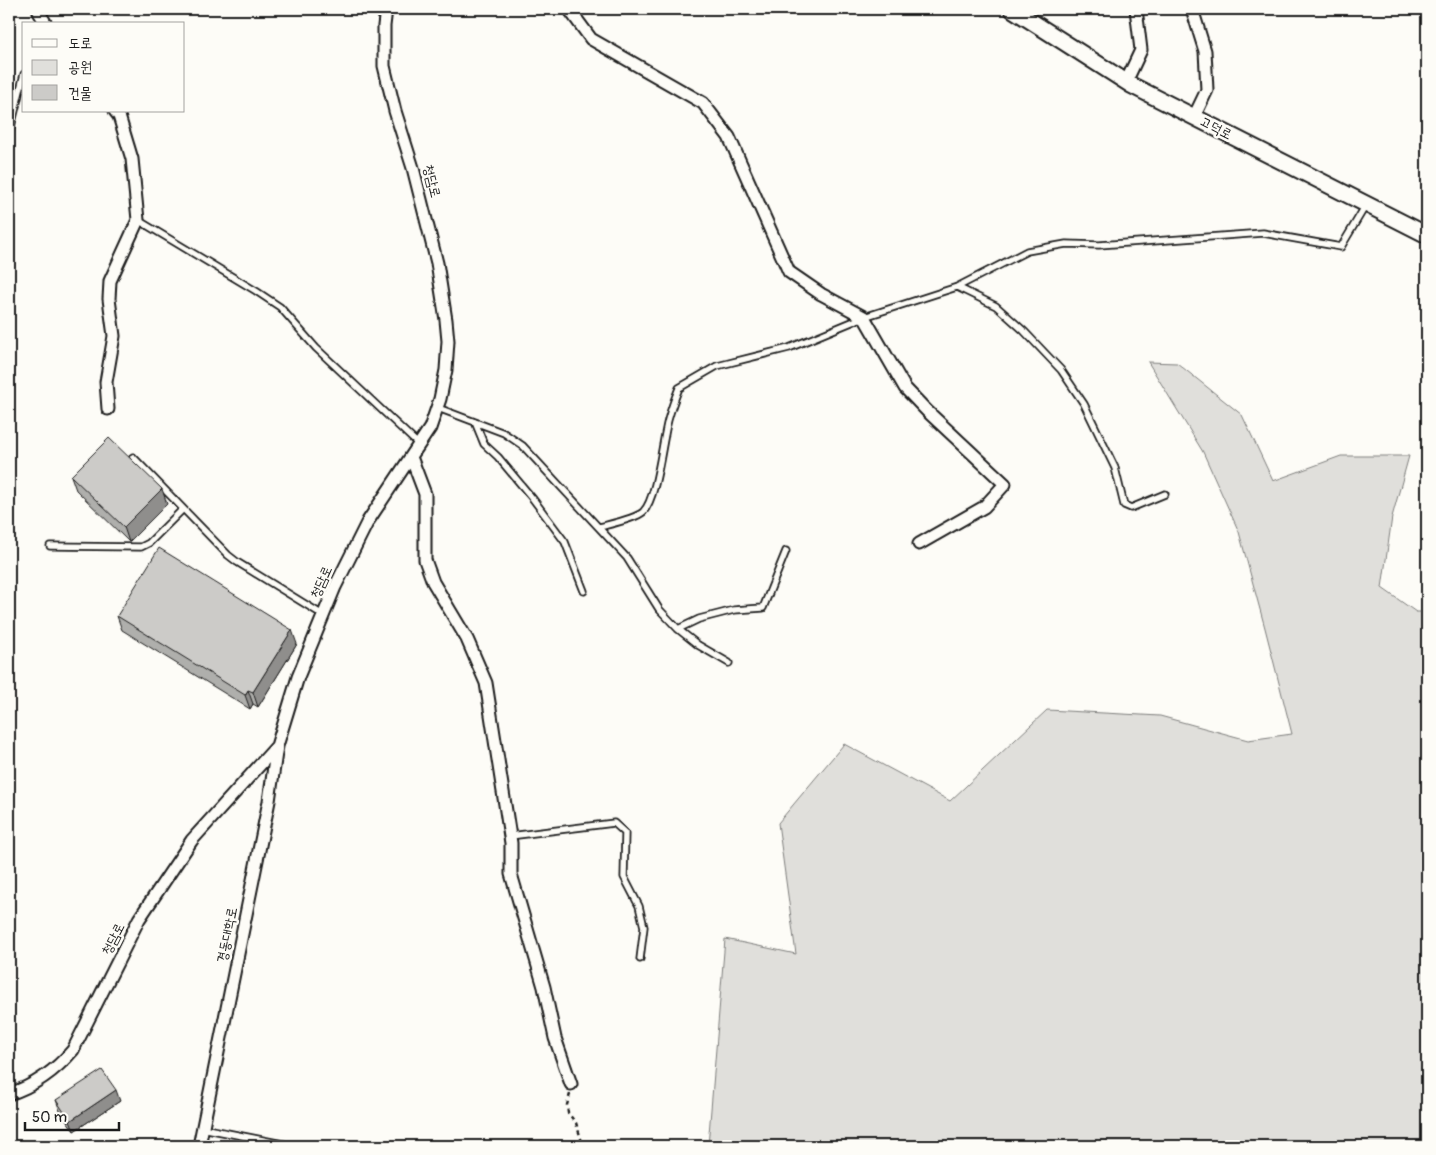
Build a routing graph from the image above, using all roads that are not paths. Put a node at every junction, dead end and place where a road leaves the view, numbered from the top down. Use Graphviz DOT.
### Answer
graph roads {
  1 [pos="386,9"];
  2 [pos="569,9"];
  3 [pos="1012,9"];
  4 [pos="1136,9"];
  5 [pos="1192,9"];
  6 [pos="22,82"];
  7 [pos="1126,82"];
  8 [pos="116,112"];
  9 [pos="1194,117"];
  10 [pos="9,135"];
  11 [pos="1366,204"];
  12 [pos="138,220"];
  13 [pos="1427,235"];
  14 [pos="957,287"];
  15 [pos="864,317"];
  16 [pos="438,408"];
  17 [pos="108,409"];
  18 [pos="475,422"];
  19 [pos="419,445"];
  20 [pos="133,457"];
  21 [pos="411,457"];
  22 [pos="1165,494"];
  23 [pos="183,509"];
  24 [pos="599,527"];
  25 [pos="919,544"];
  26 [pos="50,546"];
  27 [pos="786,551"];
  28 [pos="584,591"];
  29 [pos="323,616"];
  30 [pos="678,629"];
  31 [pos="729,663"];
  32 [pos="277,746"];
  33 [pos="510,836"];
  34 [pos="640,960"];
  35 [pos="571,1084"];
  36 [pos="9,1094"];
  37 [pos="202,1128"];
  38 [pos="199,1146"];
  39 [pos="293,1146"];
  1 -- 16 [label="street, 청담로"];
  2 -- 15 [label="street"];
  3 -- 7 [label="main road, 고덕로"];
  4 -- 7 [label="street"];
  5 -- 9 [label="street"];
  6 -- 10 [label="lane"];
  7 -- 9 [label="main road, 고덕로"];
  8 -- 12 [label="street"];
  9 -- 11 [label="main road, 고덕로"];
  11 -- 13 [label="main road, 고덕로"];
  11 -- 14 [label="lane"];
  12 -- 17 [label="street"];
  12 -- 19 [label="lane"];
  14 -- 15 [label="lane"];
  14 -- 22 [label="lane"];
  15 -- 24 [label="lane"];
  15 -- 25 [label="street"];
  16 -- 18 [label="lane"];
  16 -- 19 [label="street, 청담로"];
  18 -- 24 [label="lane"];
  18 -- 28 [label="lane"];
  19 -- 21 [label="street, 청담로"];
  20 -- 23 [label="lane"];
  21 -- 29 [label="street, 청담로"];
  21 -- 33 [label="street"];
  23 -- 26 [label="lane"];
  23 -- 29 [label="lane"];
  24 -- 30 [label="lane"];
  27 -- 30 [label="lane"];
  29 -- 32 [label="street, 청담로"];
  30 -- 31 [label="lane"];
  32 -- 36 [label="street, 청담로"];
  32 -- 37 [label="street, 경동대학로"];
  33 -- 34 [label="lane"];
  33 -- 35 [label="street"];
  37 -- 38 [label="street, 경동대학로"];
  37 -- 39 [label="lane"];
}
